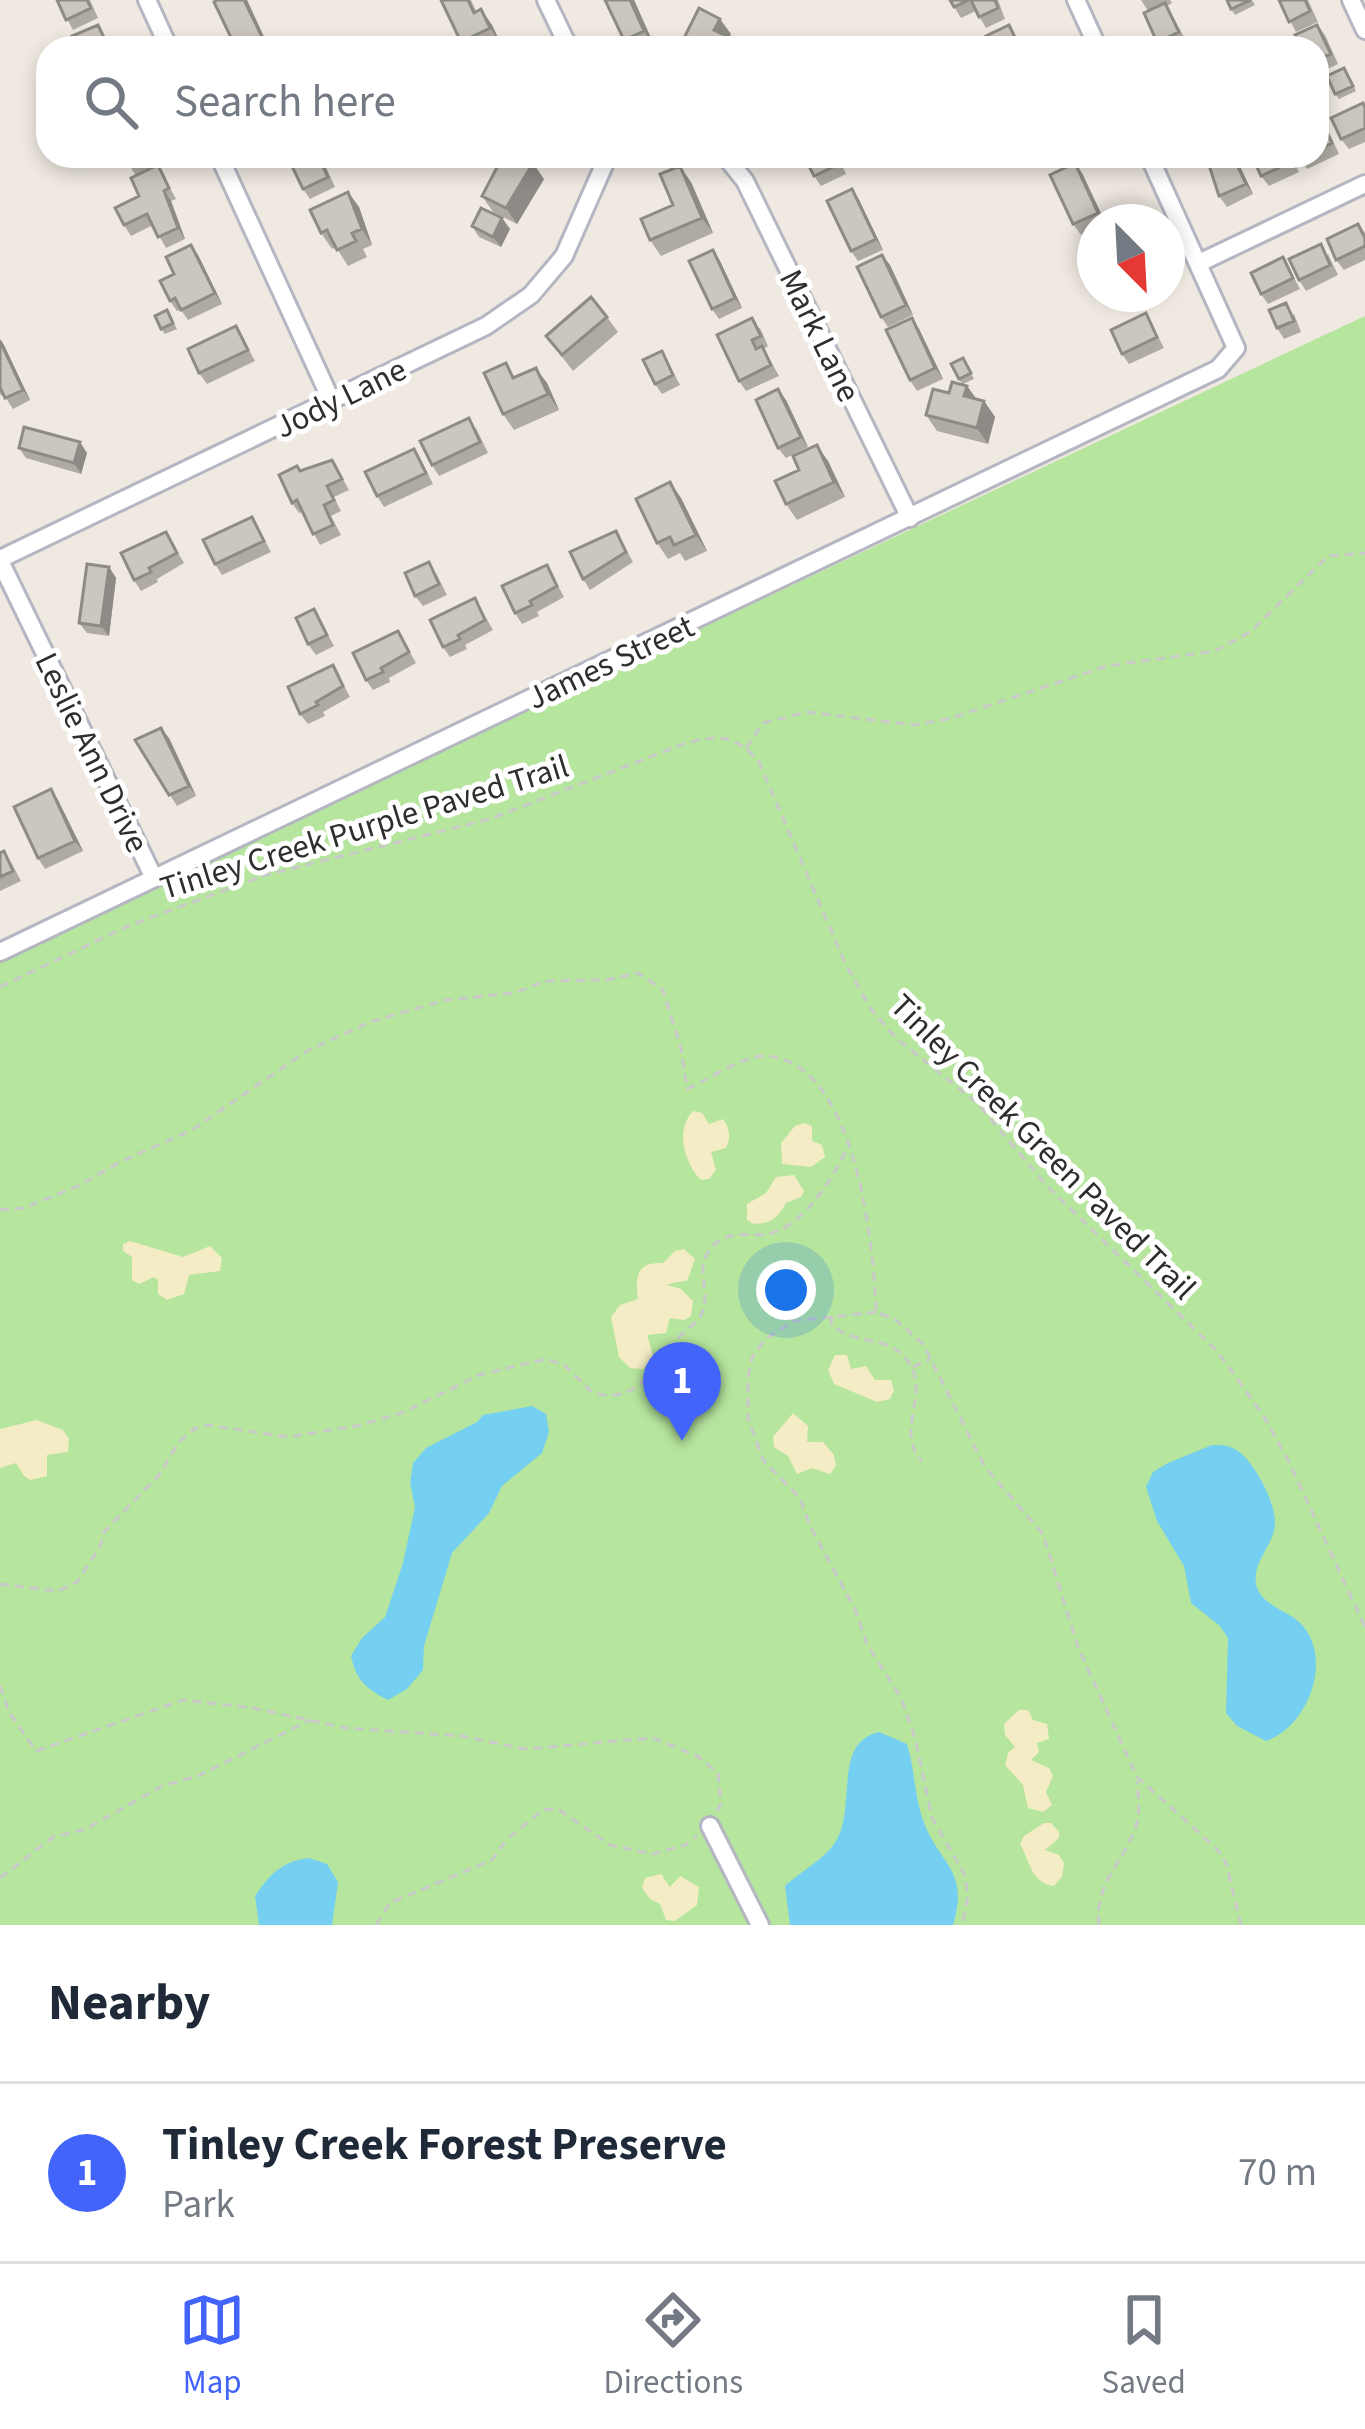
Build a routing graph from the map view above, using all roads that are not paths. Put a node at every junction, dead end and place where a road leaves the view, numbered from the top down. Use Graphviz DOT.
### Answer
graph roads {
  1 [pos="147,0"];
  2 [pos="546,0"];
  3 [pos="1076,0"];
  4 [pos="1351,0"];
  5 [pos="1365,30"];
  6 [pos="164,36"];
  7 [pos="563,36"];
  8 [pos="1092,36"];
  9 [pos="225,168"];
  10 [pos="603,168"];
  11 [pos="735,168"];
  12 [pos="1155,168"];
  13 [pos="1365,184"];
  14 [pos="1199,263"];
  15 [pos="332,402"];
  16 [pos="910,518"];
  17 [pos="0,560"];
  18 [pos="154,878"];
  19 [pos="0,952"];
  20 [pos="710,1826"];
  21 [pos="760,1925"];
  1 -- 6 [label="street"];
  2 -- 7 [label="street"];
  3 -- 8 [label="street"];
  4 -- 5 [label="street"];
  9 -- 15 [label="street"];
  10 -- 15 [label="street, Jody Lane"];
  11 -- 16 [label="street, Mark Lane"];
  12 -- 14 [label="street"];
  13 -- 14 [label="street"];
  14 -- 16 [label="street, James Street"];
  15 -- 17 [label="street, Jody Lane"];
  16 -- 18 [label="street, James Street"];
  17 -- 18 [label="street, Leslie Ann Drive"];
  18 -- 19 [label="street, James Street"];
  20 -- 21 [label="street"];
}
